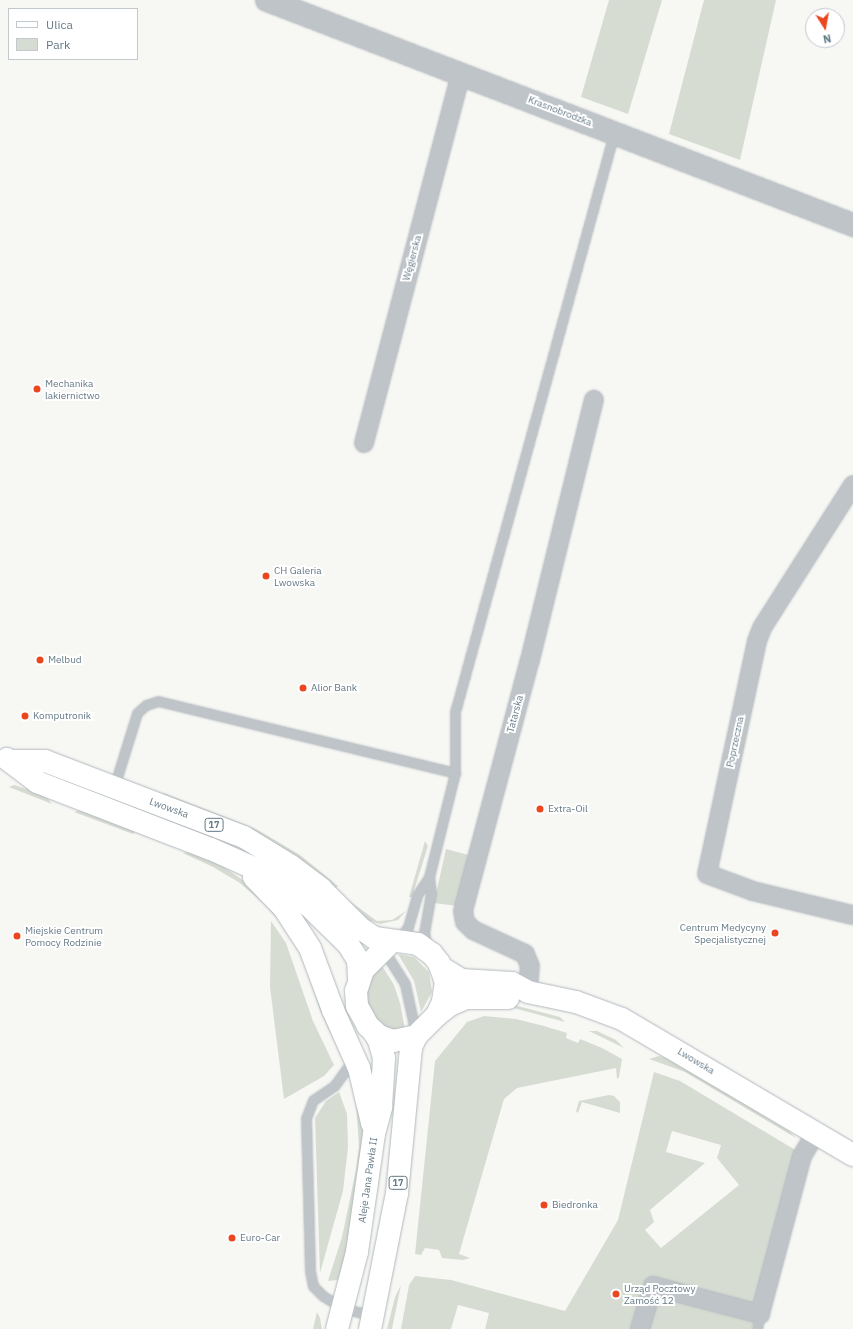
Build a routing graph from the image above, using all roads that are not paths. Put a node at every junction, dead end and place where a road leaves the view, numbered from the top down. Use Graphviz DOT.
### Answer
graph roads {
  1 [pos="266,0"];
  2 [pos="461,74"];
  3 [pos="614,131"];
  4 [pos="853,225"];
  5 [pos="594,400"];
  6 [pos="364,443"];
  7 [pos="853,485"];
  8 [pos="5,759"];
  9 [pos="456,774"];
  10 [pos="114,788"];
  11 [pos="243,865"];
  12 [pos="429,877"];
  13 [pos="853,915"];
  14 [pos="386,942"];
  15 [pos="428,950"];
  16 [pos="442,968"];
  17 [pos="359,977"];
  18 [pos="528,992"];
  19 [pos="437,1015"];
  20 [pos="373,1031"];
  21 [pos="416,1036"];
  22 [pos="355,1056"];
  23 [pos="816,1132"];
  24 [pos="374,1134"];
  25 [pos="853,1155"];
  26 [pos="343,1308"];
  27 [pos="759,1321"];
  28 [pos="371,1322"];
  29 [pos="337,1329"];
  30 [pos="640,1329"];
  1 -- 2 [label="street, Krasnobrodzka"];
  2 -- 3 [label="street, Krasnobrodzka"];
  2 -- 6 [label="street, Węgierska"];
  3 -- 4 [label="street, Krasnobrodzka"];
  3 -- 9 [label="lane"];
  5 -- 18 [label="street, Tatarska"];
  7 -- 13 [label="street, Poprzeczna"];
  8 -- 10 [label="main road, Lwowska / 17"];
  8 -- 11 [label="main road, Lwowska / 17"];
  9 -- 10 [label="lane"];
  9 -- 12 [label="lane"];
  10 -- 14 [label="main road, Lwowska / 17"];
  11 -- 17 [label="main road, Lwowska / 17"];
  11 -- 22 [label="main road"];
  12 -- 14 [label="lane"];
  12 -- 15 [label="lane"];
  14 -- 15 [label="main road, 17"];
  14 -- 17 [label="main road, 17"];
  14 -- 21 [label="lane"];
  15 -- 16 [label="main road, 17"];
  16 -- 18 [label="main road, Lwowska"];
  16 -- 19 [label="main road, 17"];
  17 -- 20 [label="main road, 17"];
  18 -- 19 [label="main road, Lwowska"];
  18 -- 23 [label="main road, Lwowska"];
  19 -- 21 [label="main road, 17"];
  20 -- 21 [label="main road, 17"];
  20 -- 24 [label="main road, Aleje Jana Pawła II / 17"];
  21 -- 28 [label="main road, 17"];
  22 -- 24 [label="main road"];
  22 -- 26 [label="lane"];
  23 -- 25 [label="main road, Lwowska"];
  23 -- 27 [label="street"];
  24 -- 26 [label="main road, Aleje Jana Pawła II / 17"];
  26 -- 28 [label="lane"];
  26 -- 29 [label="main road, Aleje Jana Pawła II / 17"];
  27 -- 30 [label="street"];
}
